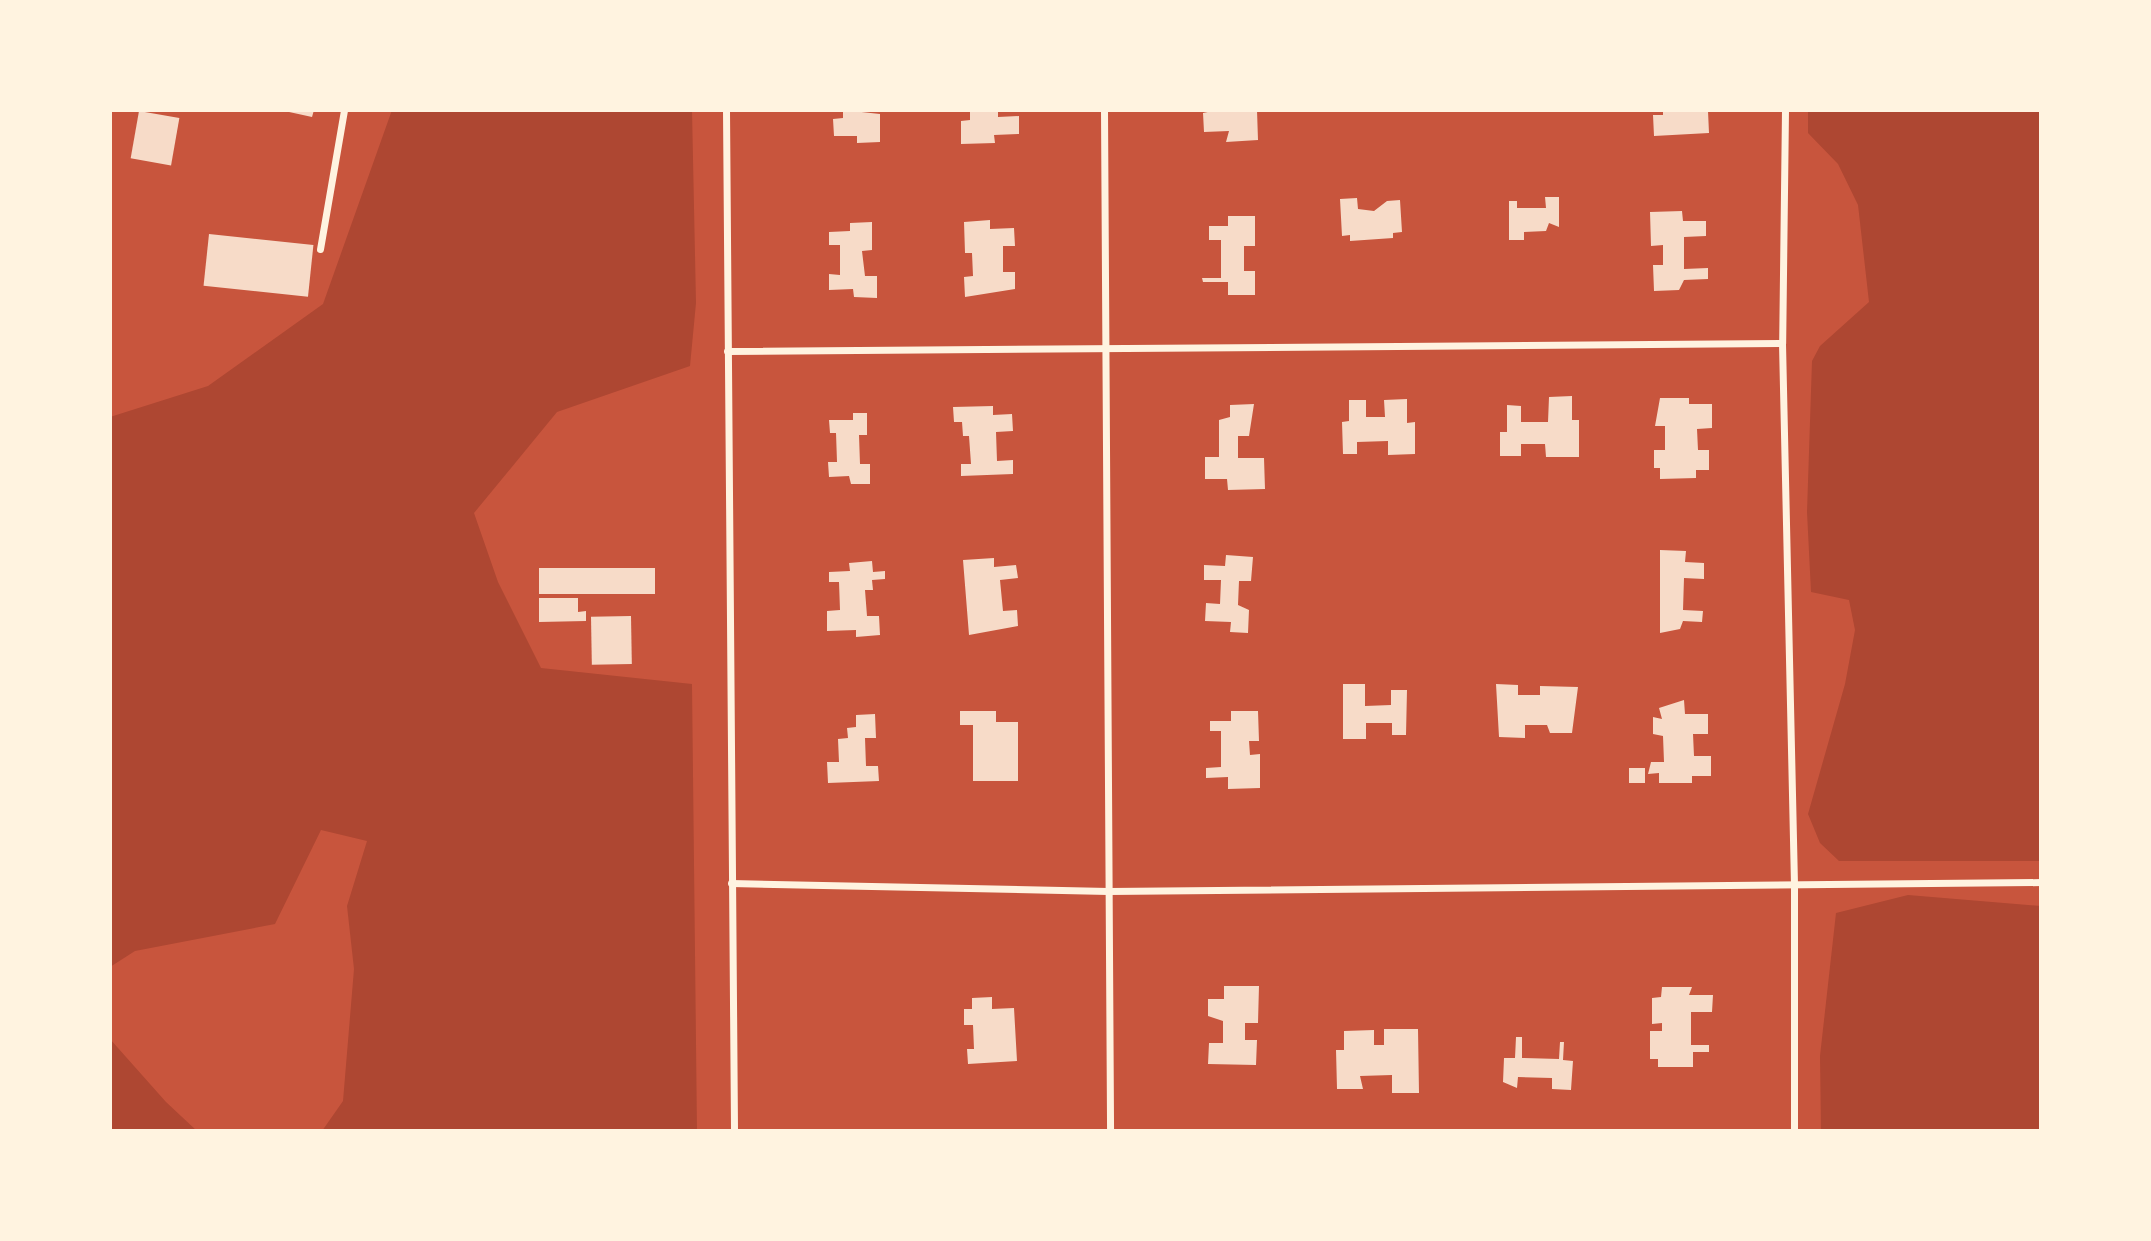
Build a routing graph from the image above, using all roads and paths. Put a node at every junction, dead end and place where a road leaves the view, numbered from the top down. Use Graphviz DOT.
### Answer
graph roads {
  1 [pos="344,110"];
  2 [pos="726,110"];
  3 [pos="1104,110"];
  4 [pos="1785,110"];
  5 [pos="320,248"];
  6 [pos="1782,343"];
  7 [pos="1104,348"];
  8 [pos="727,351"];
  9 [pos="2041,882"];
  10 [pos="731,883"];
  11 [pos="1794,886"];
  12 [pos="1108,891"];
  13 [pos="734,1131"];
  14 [pos="1110,1131"];
  15 [pos="1794,1131"];
  1 -- 5 [label="street"];
  2 -- 8 [label="street"];
  3 -- 7 [label="street"];
  4 -- 6 [label="street"];
  6 -- 7 [label="street"];
  6 -- 11 [label="street"];
  7 -- 8 [label="street"];
  7 -- 12 [label="street"];
  8 -- 10 [label="street"];
  9 -- 11 [label="street"];
  10 -- 12 [label="street"];
  10 -- 13 [label="street"];
  11 -- 12 [label="street"];
  11 -- 15 [label="street"];
  12 -- 14 [label="street"];
}
